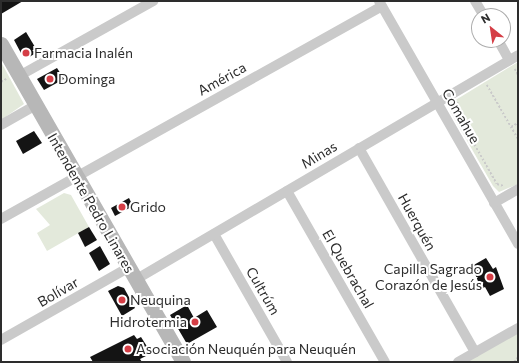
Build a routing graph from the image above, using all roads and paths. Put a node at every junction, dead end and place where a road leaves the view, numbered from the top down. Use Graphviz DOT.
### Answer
graph roads {
  1 [pos="153,1"];
  2 [pos="380,4"];
  3 [pos="1,44"];
  4 [pos="505,48"];
  5 [pos="514,58"];
  6 [pos="515,69"];
  7 [pos="4,73"];
  8 [pos="518,75"];
  9 [pos="13,80"];
  10 [pos="1,82"];
  11 [pos="487,85"];
  12 [pos="458,101"];
  13 [pos="437,102"];
  14 [pos="36,105"];
  15 [pos="518,123"];
  16 [pos="1,125"];
  17 [pos="511,127"];
  18 [pos="518,138"];
  19 [pos="359,148"];
  20 [pos="76,177"];
  21 [pos="506,186"];
  22 [pos="518,190"];
  23 [pos="286,191"];
  24 [pos="494,203"];
  25 [pos="1,219"];
  26 [pos="214,234"];
  27 [pos="518,244"];
  28 [pos="132,274"];
  29 [pos="518,328"];
  30 [pos="1,340"];
  31 [pos="475,352"];
  32 [pos="518,357"];
  33 [pos="183,362"];
  34 [pos="287,362"];
  35 [pos="385,362"];
  36 [pos="458,362"];
  37 [pos="514,362"];
  1 -- 9 [label="street"];
  2 -- 13 [label="street, Comahue"];
  2 -- 20 [label="street, América"];
  3 -- 9 [label="main road, Intendente Pedro Linares"];
  4 -- 5 [label="street"];
  5 -- 13 [label="street, Minas"];
  6 -- 8 [label="path"];
  7 -- 9 [label="path"];
  9 -- 10 [label="path"];
  9 -- 14 [label="main road, Intendente Pedro Linares"];
  11 -- 17 [label="path"];
  12 -- 21 [label="path"];
  13 -- 19 [label="street, Minas"];
  13 -- 24 [label="street, Comahue"];
  14 -- 16 [label="street"];
  14 -- 20 [label="main road, Intendente Pedro Linares"];
  15 -- 17 [label="path"];
  17 -- 18 [label="path"];
  19 -- 23 [label="street, Minas"];
  19 -- 31 [label="street, Huerquén"];
  20 -- 25 [label="street, América"];
  20 -- 28 [label="main road, Intendente Pedro Linares"];
  22 -- 24 [label="street"];
  23 -- 26 [label="street, Minas"];
  23 -- 35 [label="street, El Quebrachal"];
  24 -- 27 [label="street, Comahue"];
  26 -- 28 [label="street, Minas"];
  26 -- 34 [label="street, Cultrúm"];
  28 -- 30 [label="street, Bolívar"];
  28 -- 33 [label="main road, Intendente Pedro Linares"];
  29 -- 31 [label="street"];
  31 -- 36 [label="street"];
  32 -- 37 [label="path"];
}
